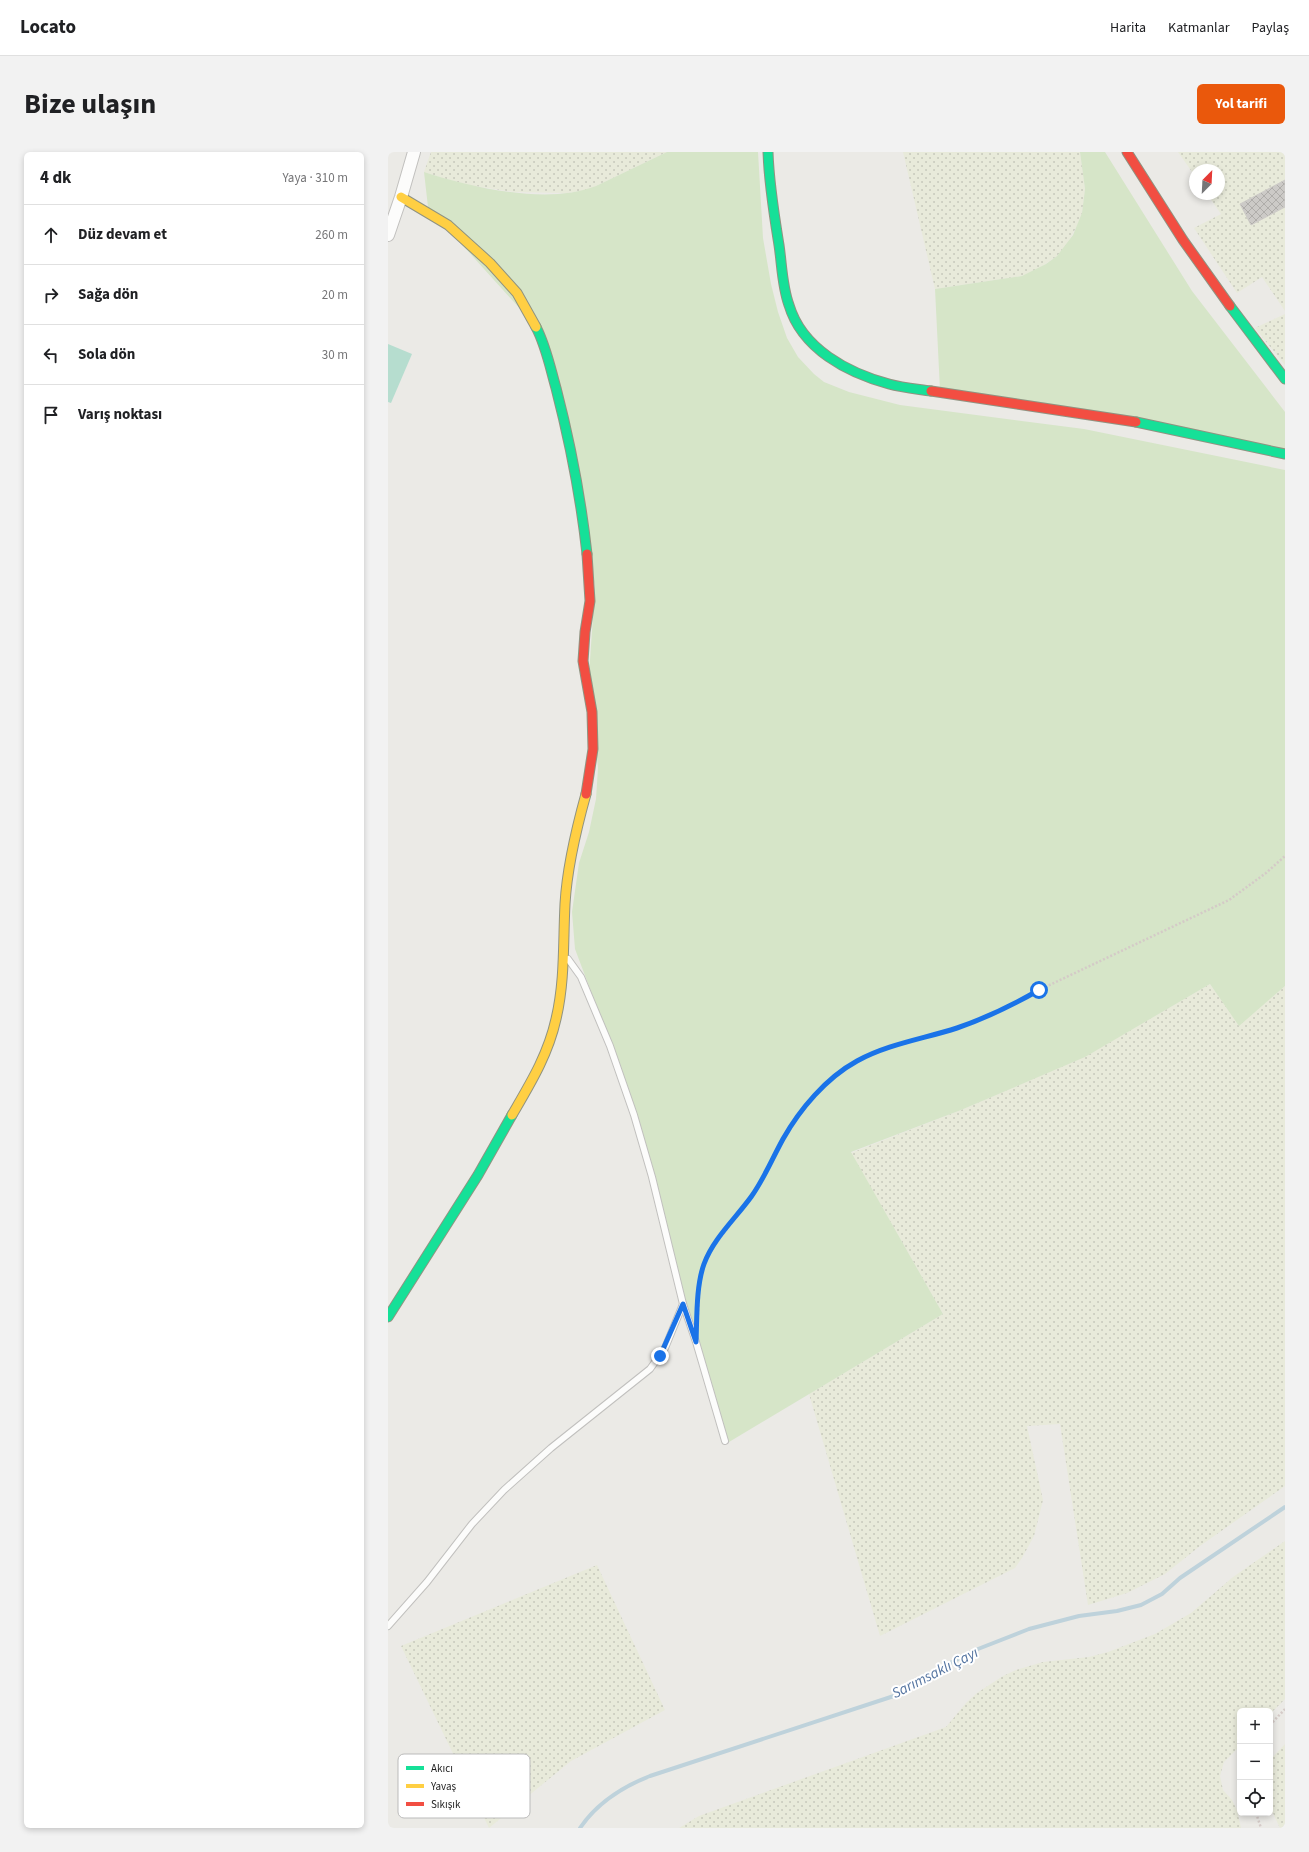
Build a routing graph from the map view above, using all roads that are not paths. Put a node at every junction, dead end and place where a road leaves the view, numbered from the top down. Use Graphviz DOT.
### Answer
graph roads {
  1 [pos="414,152"];
  2 [pos="768,152"];
  3 [pos="1127,152"];
  4 [pos="402,197"];
  5 [pos="388,235"];
  6 [pos="1285,379"];
  7 [pos="1285,454"];
  8 [pos="565,955"];
  9 [pos="683,1304"];
  10 [pos="388,1317"];
  11 [pos="725,1441"];
  12 [pos="388,1626"];
  1 -- 4 [label="street"];
  2 -- 7 [label="street"];
  3 -- 6 [label="street"];
  4 -- 5 [label="street"];
  4 -- 8 [label="street"];
  8 -- 9 [label="lane"];
  8 -- 10 [label="street"];
  9 -- 11 [label="lane"];
  9 -- 12 [label="lane"];
}
